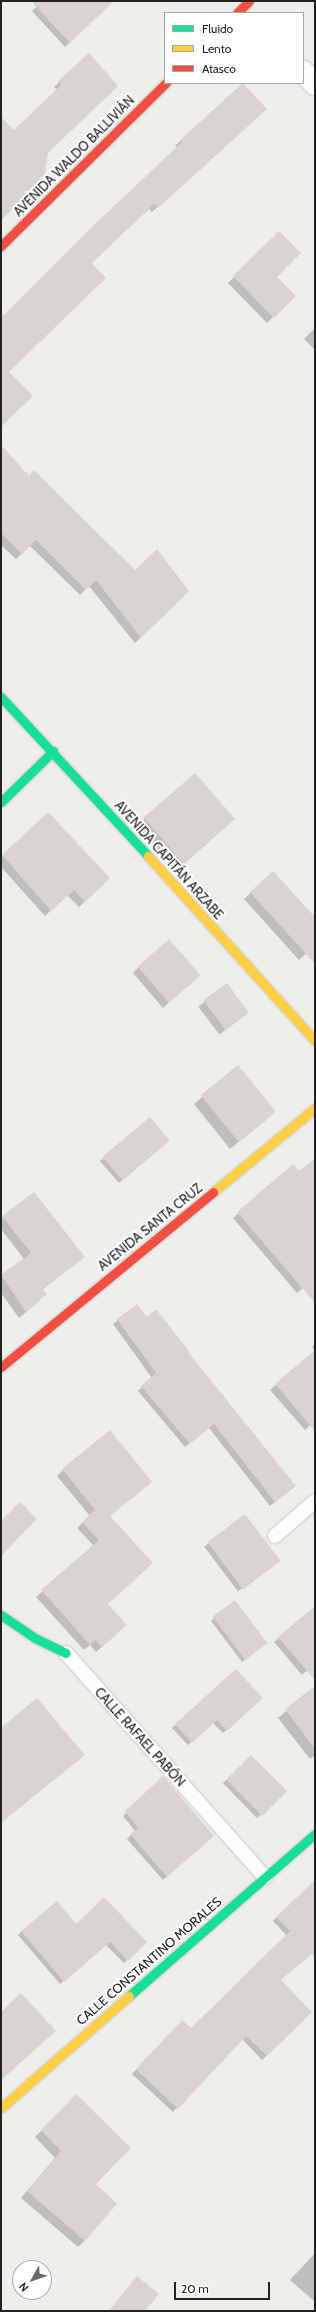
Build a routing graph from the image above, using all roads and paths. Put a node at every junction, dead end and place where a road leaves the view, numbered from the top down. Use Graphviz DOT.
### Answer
graph roads {
  1 [pos="304,73"];
  2 [pos="165,84"];
  3 [pos="315,84"];
  4 [pos="1,246"];
  5 [pos="1,697"];
  6 [pos="53,751"];
  7 [pos="1,802"];
  8 [pos="315,1041"];
  9 [pos="315,1108"];
  10 [pos="1,1366"];
  11 [pos="315,1501"];
  12 [pos="275,1536"];
  13 [pos="1,1615"];
  14 [pos="66,1653"];
  15 [pos="315,1834"];
  16 [pos="265,1877"];
  17 [pos="1,2108"];
  1 -- 3 [label="street"];
  2 -- 4 [label="main road, AVENIDA WALDO BALLIVIÁN"];
  5 -- 6 [label="main road, AVENIDA CAPITÁN ARZABE"];
  6 -- 7 [label="main road"];
  6 -- 8 [label="main road, AVENIDA CAPITÁN ARZABE"];
  9 -- 10 [label="main road, AVENIDA SANTA CRUZ"];
  11 -- 12 [label="lane"];
  13 -- 14 [label="main road, CALLE RAFAEL PABÓN"];
  14 -- 16 [label="lane, CALLE RAFAEL PABÓN"];
  15 -- 16 [label="main road, CALLE CONSTANTINO MORALES"];
  16 -- 17 [label="main road, CALLE CONSTANTINO MORALES"];
}
